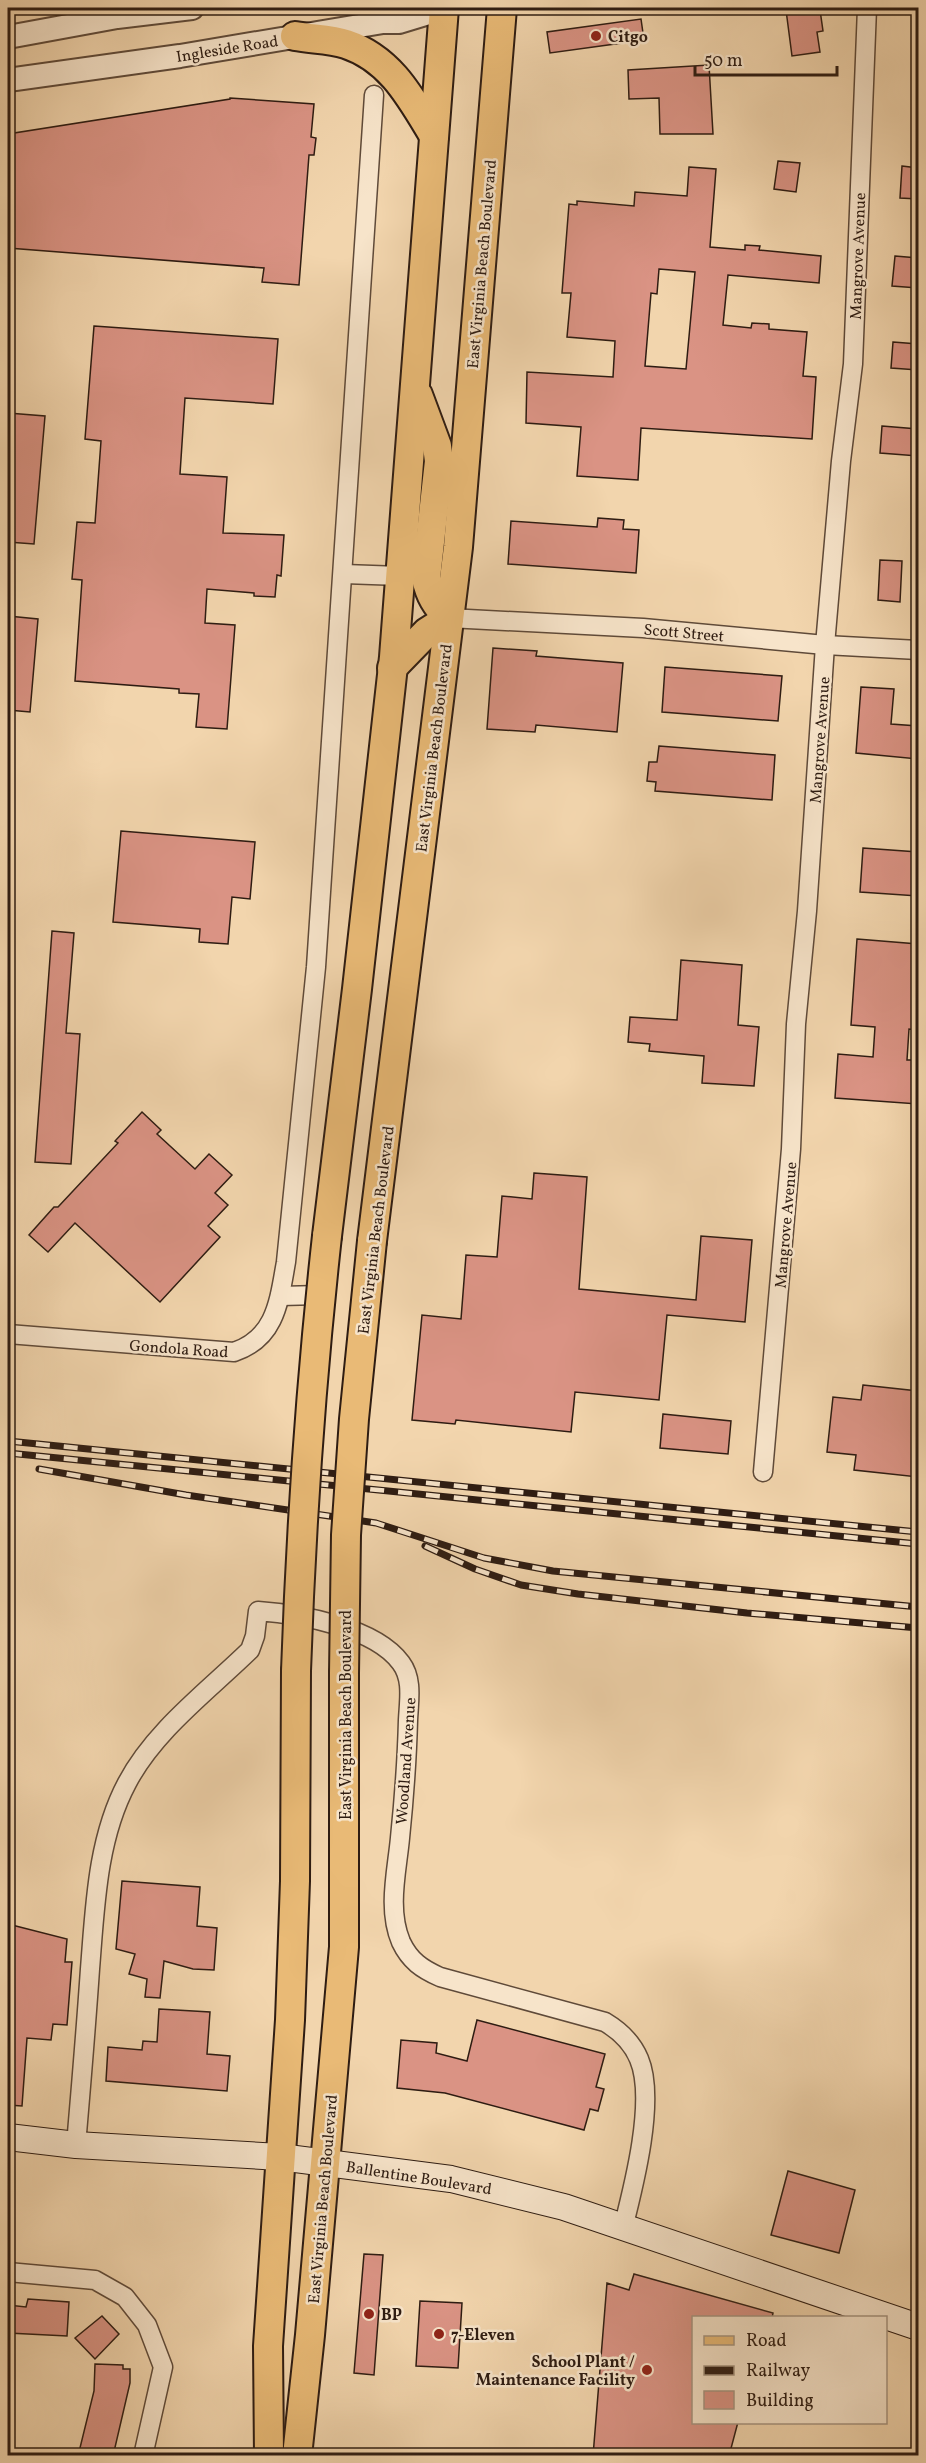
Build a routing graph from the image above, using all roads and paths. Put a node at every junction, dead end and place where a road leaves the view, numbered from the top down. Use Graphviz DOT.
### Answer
graph roads {
  1 [pos="192,8"];
  2 [pos="445,8"];
  3 [pos="502,8"];
  4 [pos="867,8"];
  5 [pos="296,36"];
  6 [pos="8,37"];
  7 [pos="8,80"];
  8 [pos="374,95"];
  9 [pos="434,136"];
  10 [pos="415,387"];
  11 [pos="344,574"];
  12 [pos="400,576"];
  13 [pos="449,618"];
  14 [pos="825,645"];
  15 [pos="918,650"];
  16 [pos="392,668"];
  17 [pos="320,1295"];
  18 [pos="280,1296"];
  19 [pos="8,1334"];
  20 [pos="763,1472"];
  21 [pos="8,2137"];
  22 [pos="76,2145"];
  23 [pos="280,2157"];
  24 [pos="325,2162"];
  25 [pos="623,2228"];
  26 [pos="8,2272"];
  27 [pos="885,2316"];
  28 [pos="887,2317"];
  29 [pos="918,2327"];
  30 [pos="143,2456"];
  31 [pos="269,2456"];
  32 [pos="297,2456"];
  1 -- 6 [label="street"];
  2 -- 5 [label="street, Ingleside Road"];
  2 -- 9 [label="main road"];
  3 -- 13 [label="main road, East Virginia Beach Boulevard"];
  4 -- 14 [label="street, Mangrove Avenue"];
  5 -- 7 [label="street, Ingleside Road"];
  5 -- 9 [label="main road"];
  8 -- 11 [label="street"];
  9 -- 10 [label="main road"];
  10 -- 12 [label="main road"];
  10 -- 13 [label="main road"];
  11 -- 12 [label="street"];
  11 -- 18 [label="street"];
  12 -- 16 [label="main road"];
  13 -- 14 [label="street, Scott Street"];
  13 -- 16 [label="main road"];
  13 -- 24 [label="main road, East Virginia Beach Boulevard, bridge"];
  14 -- 15 [label="street, Scott Street"];
  14 -- 20 [label="street, Mangrove Avenue"];
  16 -- 23 [label="main road, bridge"];
  17 -- 18 [label="street"];
  18 -- 19 [label="street, Gondola Road"];
  21 -- 22 [label="main road, Ballentine Boulevard"];
  22 -- 23 [label="main road, Ballentine Boulevard"];
  22 -- 25 [label="street, Woodland Avenue"];
  23 -- 24 [label="main road, Ballentine Boulevard"];
  23 -- 31 [label="main road"];
  24 -- 25 [label="main road, Ballentine Boulevard"];
  24 -- 32 [label="main road, East Virginia Beach Boulevard"];
  25 -- 27 [label="main road, Ballentine Boulevard"];
  26 -- 30 [label="street"];
  28 -- 29 [label="main road, Ballentine Boulevard"];
}
